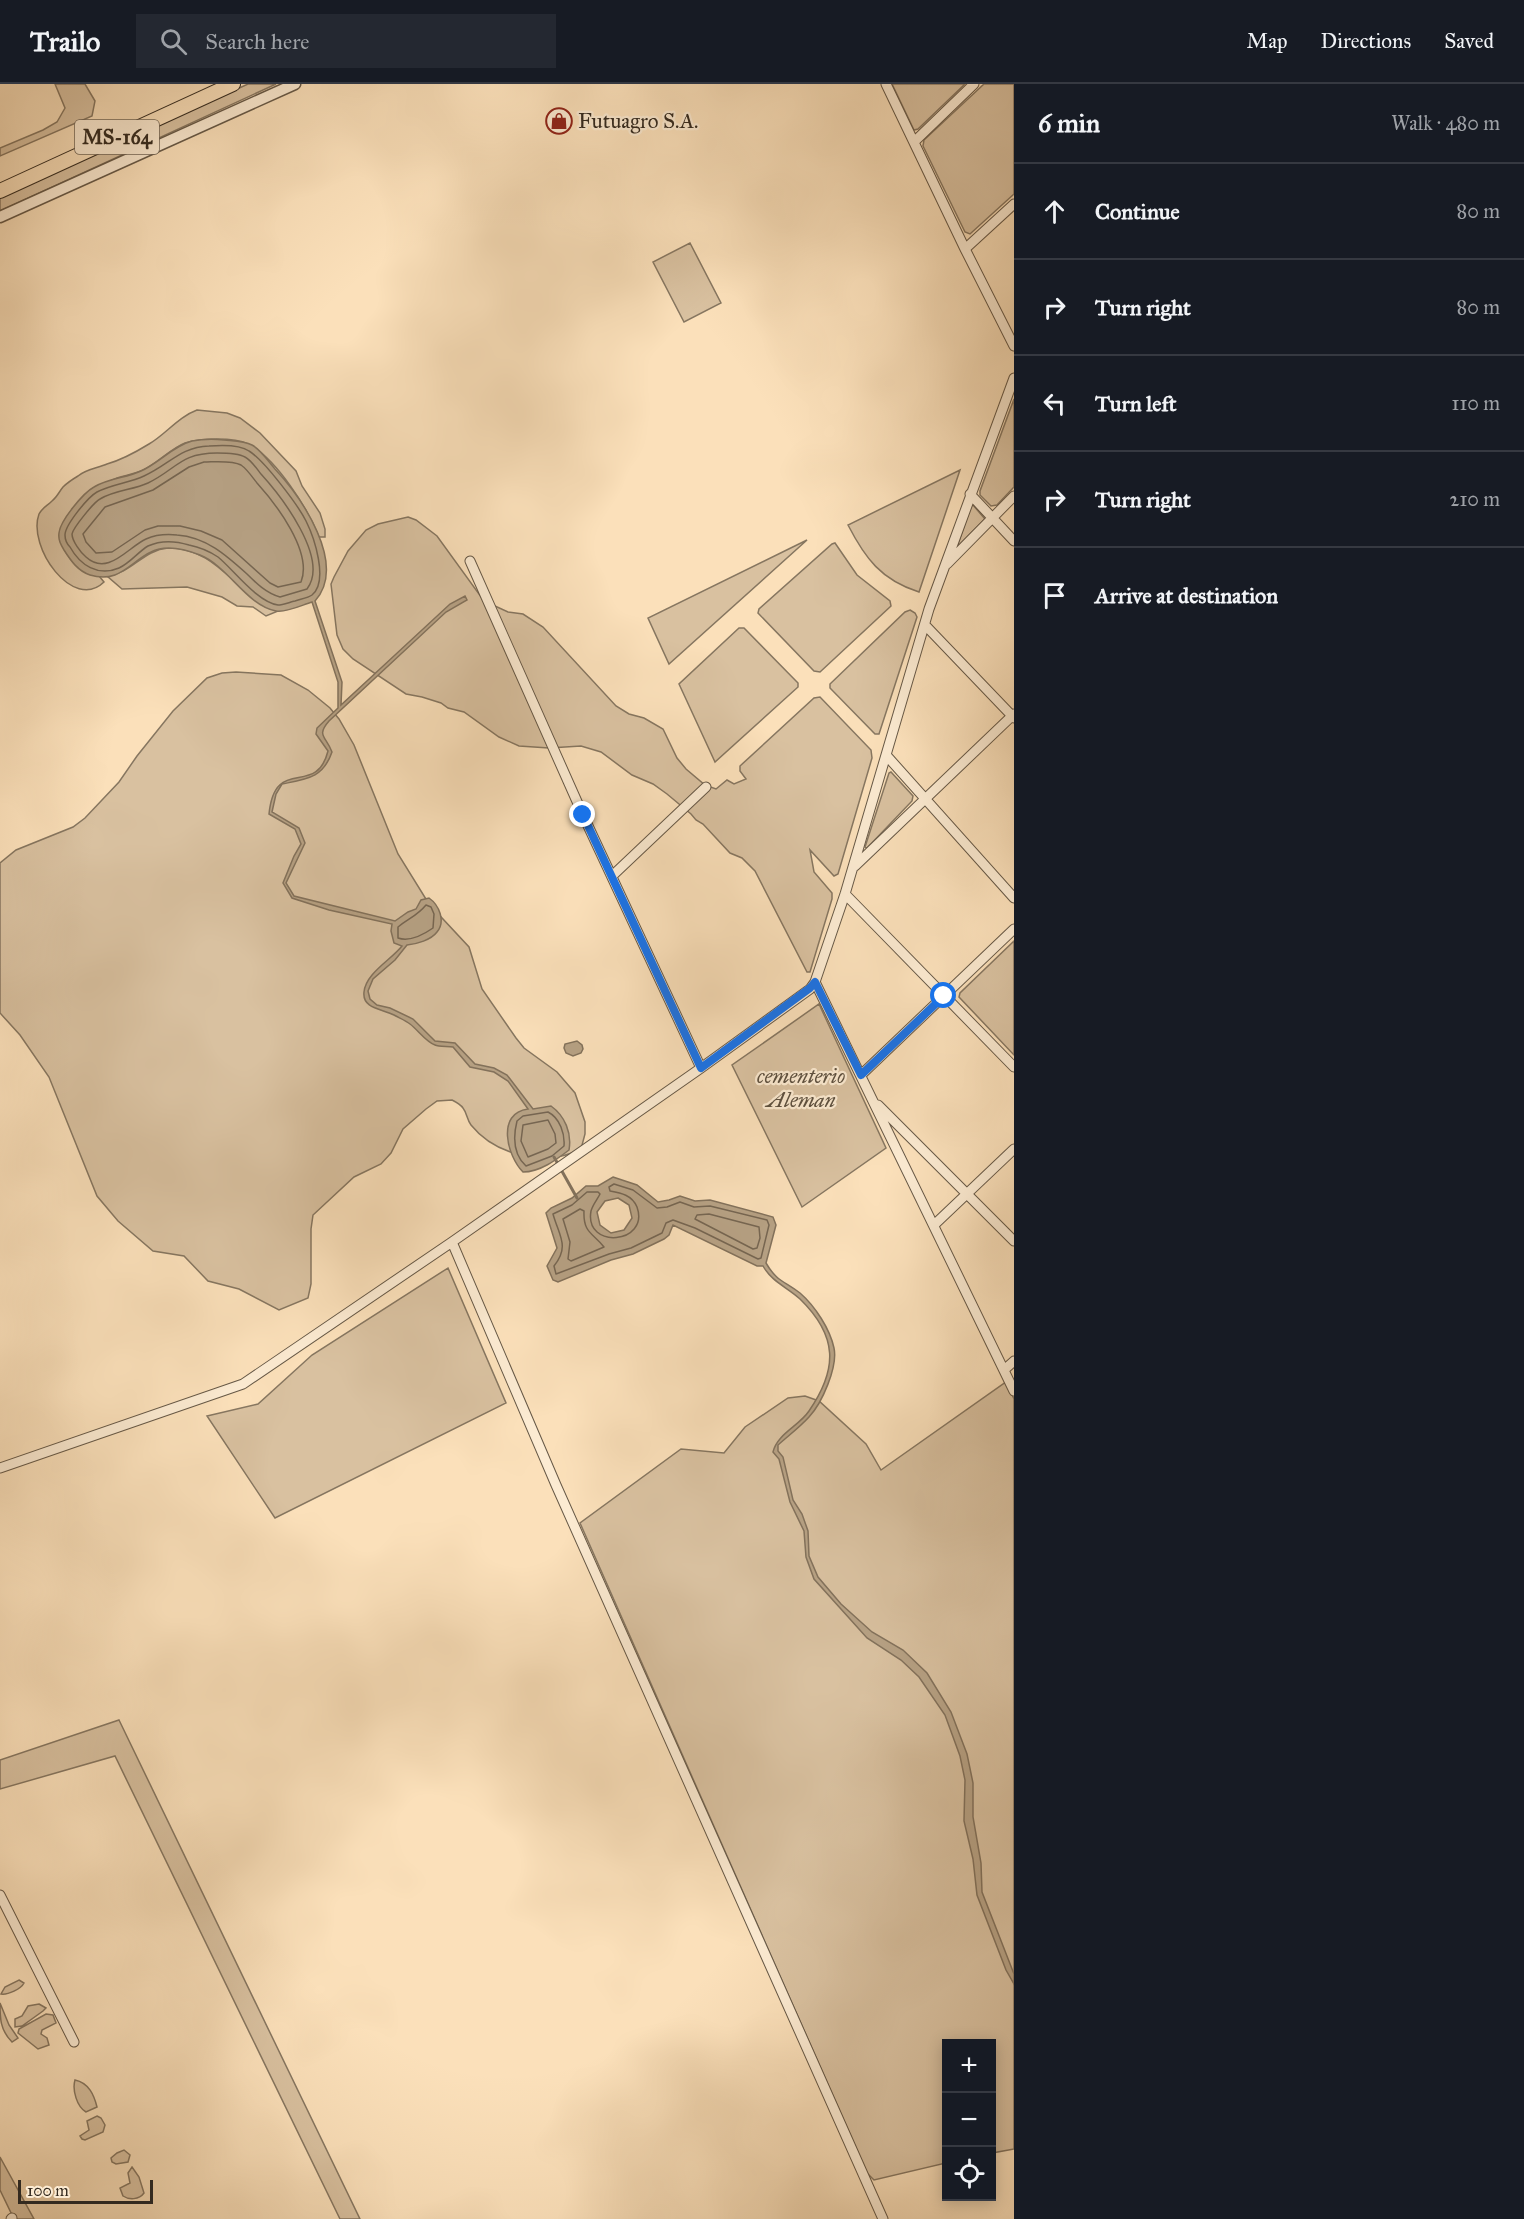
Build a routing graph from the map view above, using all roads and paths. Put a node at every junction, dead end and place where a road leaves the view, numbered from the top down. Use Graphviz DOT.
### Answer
graph roads {
  1 [pos="233,84"];
  2 [pos="295,84"];
  3 [pos="886,84"];
  4 [pos="974,84"];
  5 [pos="914,142"];
  6 [pos="0,191"];
  7 [pos="1014,204"];
  8 [pos="0,217"];
  9 [pos="965,249"];
  10 [pos="1014,346"];
  11 [pos="1014,378"];
  12 [pos="970,494"];
  13 [pos="1014,496"];
  14 [pos="992,518"];
  15 [pos="1014,541"];
  16 [pos="470,561"];
  17 [pos="945,566"];
  18 [pos="925,625"];
  19 [pos="1013,716"];
  20 [pos="886,755"];
  21 [pos="706,787"];
  22 [pos="925,799"];
  23 [pos="854,867"];
  24 [pos="612,876"];
  25 [pos="845,894"];
  26 [pos="1014,898"];
  27 [pos="1014,929"];
  28 [pos="815,982"];
  29 [pos="944,996"];
  30 [pos="1014,1067"];
  31 [pos="701,1068"];
  32 [pos="861,1075"];
  33 [pos="872,1099"];
  34 [pos="1014,1149"];
  35 [pos="967,1194"];
  36 [pos="934,1225"];
  37 [pos="1014,1241"];
  38 [pos="452,1242"];
  39 [pos="1014,1361"];
  40 [pos="1004,1370"];
  41 [pos="1014,1390"];
  42 [pos="0,1467"];
  43 [pos="0,1895"];
  44 [pos="74,2042"];
  45 [pos="883,2219"];
  1 -- 6 [label="main road, MS-164"];
  2 -- 8 [label="street"];
  3 -- 5 [label="street"];
  4 -- 5 [label="street"];
  5 -- 9 [label="street"];
  7 -- 9 [label="street"];
  9 -- 10 [label="street"];
  11 -- 12 [label="street"];
  12 -- 14 [label="street"];
  12 -- 17 [label="street"];
  13 -- 14 [label="street"];
  14 -- 15 [label="street"];
  14 -- 17 [label="street"];
  16 -- 24 [label="street"];
  17 -- 18 [label="street"];
  18 -- 19 [label="street"];
  18 -- 20 [label="street"];
  19 -- 22 [label="street"];
  20 -- 22 [label="street"];
  20 -- 23 [label="street"];
  21 -- 24 [label="street"];
  22 -- 23 [label="street"];
  22 -- 26 [label="street"];
  23 -- 25 [label="street"];
  24 -- 31 [label="street"];
  25 -- 28 [label="street"];
  25 -- 29 [label="street"];
  27 -- 29 [label="street"];
  28 -- 31 [label="street"];
  28 -- 32 [label="street"];
  29 -- 30 [label="street"];
  29 -- 32 [label="street"];
  31 -- 38 [label="street"];
  32 -- 33 [label="street"];
  33 -- 35 [label="street"];
  33 -- 36 [label="street"];
  34 -- 35 [label="street"];
  35 -- 36 [label="street"];
  35 -- 37 [label="street"];
  36 -- 40 [label="street"];
  38 -- 42 [label="street"];
  38 -- 45 [label="street"];
  39 -- 40 [label="street"];
  40 -- 41 [label="street"];
  43 -- 44 [label="street"];
}
